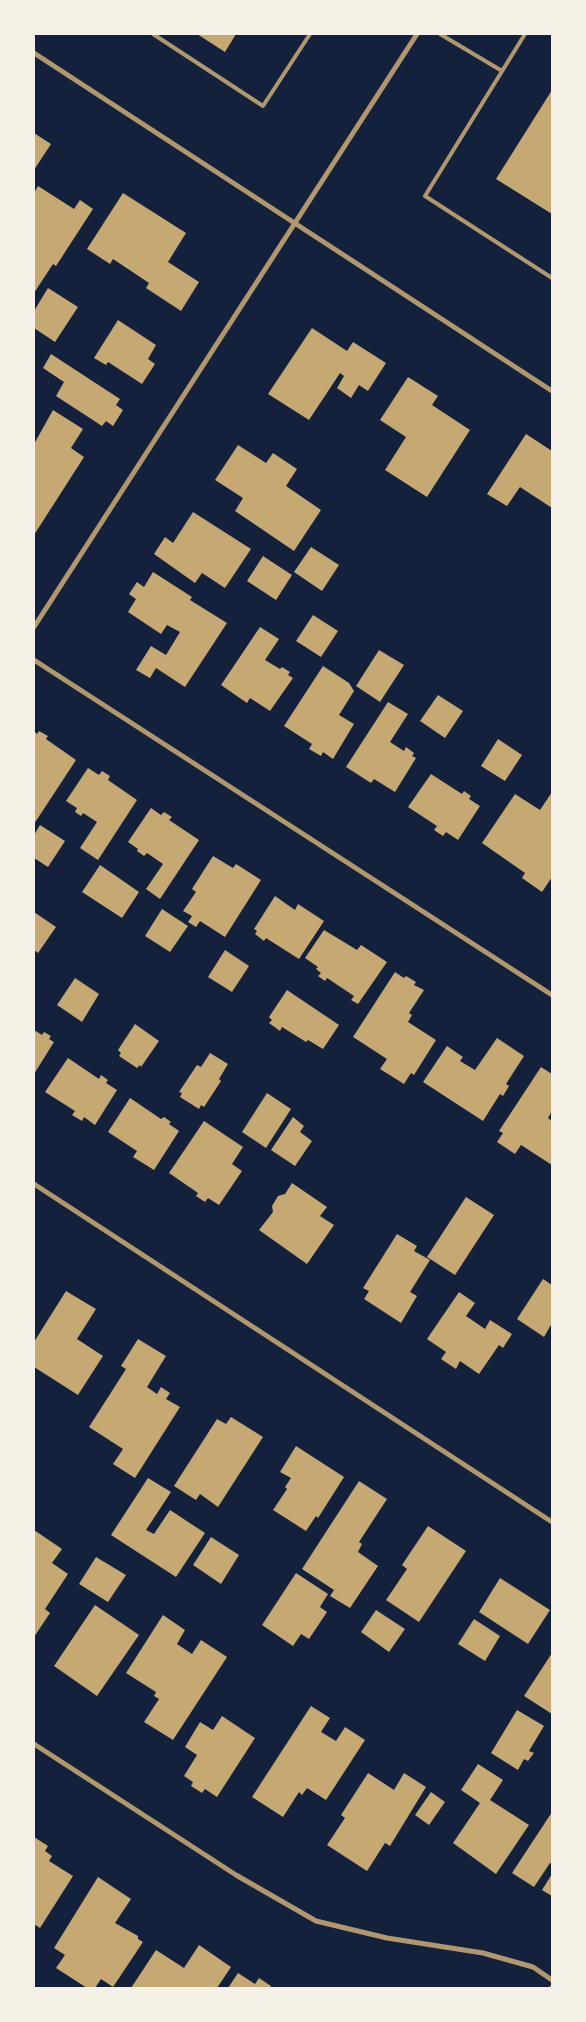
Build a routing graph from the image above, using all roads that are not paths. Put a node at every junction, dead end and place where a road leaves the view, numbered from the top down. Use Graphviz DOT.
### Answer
graph roads {
  1 [pos="153,34"];
  2 [pos="310,34"];
  3 [pos="417,34"];
  4 [pos="440,34"];
  5 [pos="524,34"];
  6 [pos="34,53"];
  7 [pos="502,71"];
  8 [pos="294,225"];
  9 [pos="552,278"];
  10 [pos="552,391"];
  11 [pos="34,614"];
  12 [pos="40,618"];
  13 [pos="34,627"];
  14 [pos="34,660"];
  15 [pos="552,995"];
  16 [pos="34,1184"];
  17 [pos="552,1522"];
  18 [pos="34,1744"];
  19 [pos="552,1980"];
  1 -- 2 [label="lane"];
  3 -- 8 [label="street"];
  4 -- 7 [label="lane"];
  5 -- 7 [label="lane"];
  6 -- 8 [label="street"];
  7 -- 9 [label="lane"];
  8 -- 10 [label="street"];
  8 -- 12 [label="street"];
  11 -- 12 [label="street"];
  12 -- 13 [label="street"];
  14 -- 15 [label="street"];
  16 -- 17 [label="street"];
  18 -- 19 [label="street"];
}
